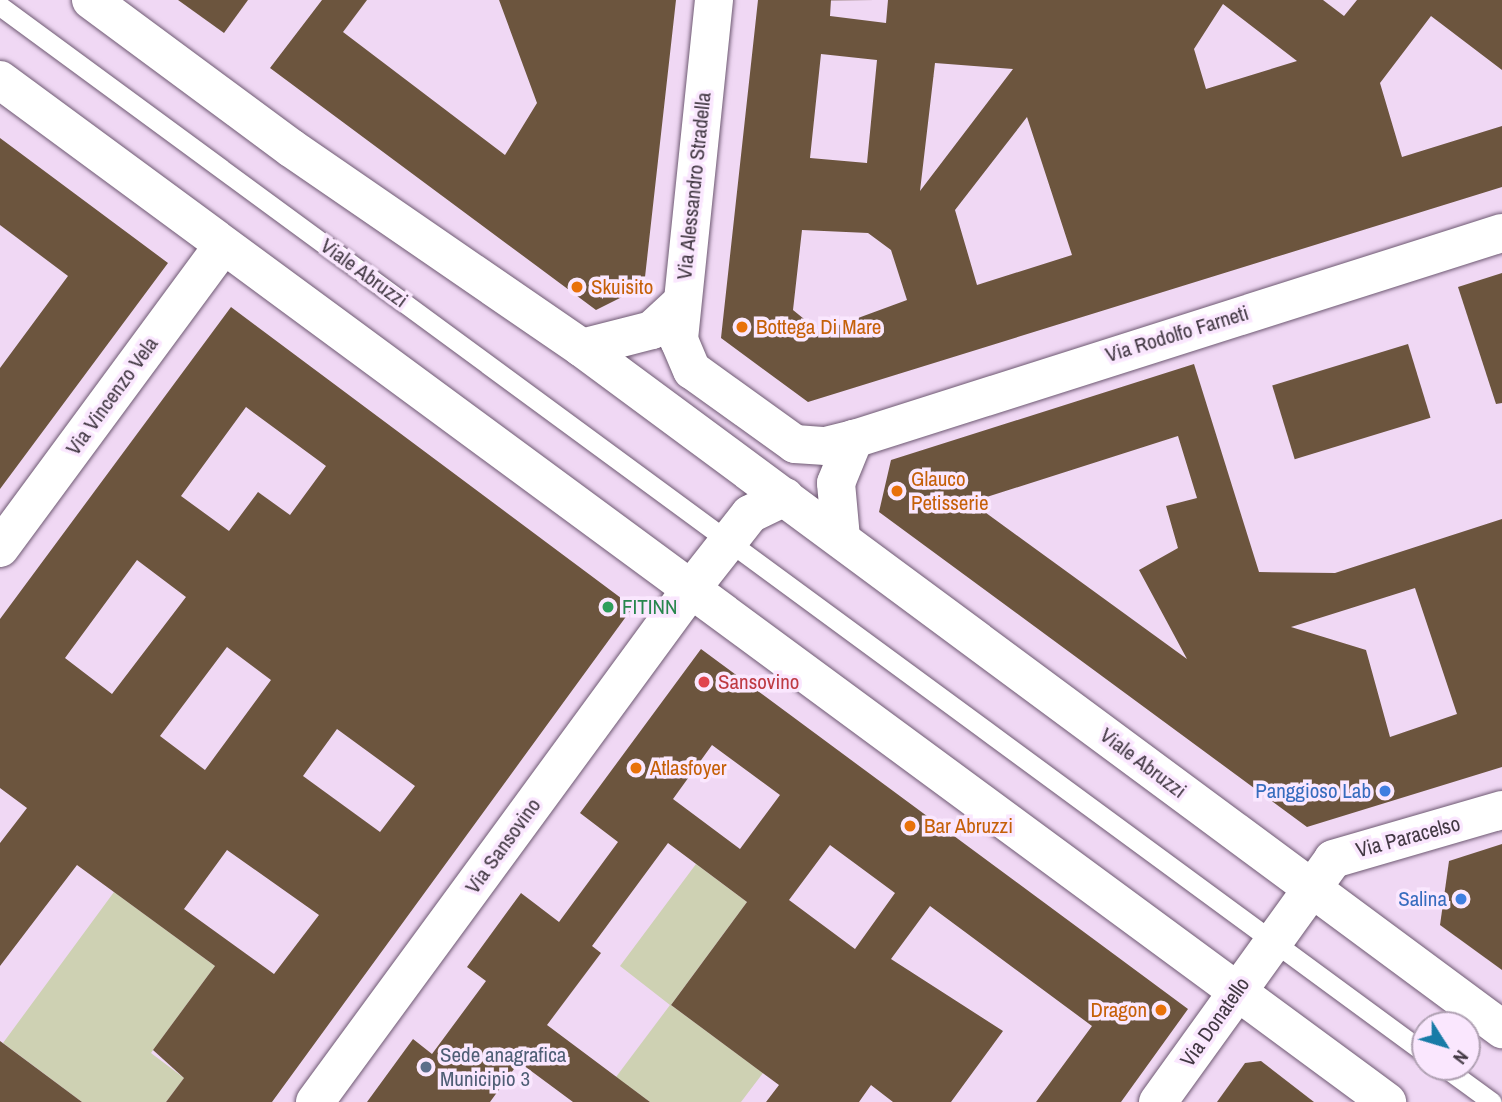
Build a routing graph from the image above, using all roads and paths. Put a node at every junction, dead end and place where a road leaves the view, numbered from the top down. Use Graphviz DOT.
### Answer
graph roads {
  1 [pos="91,0"];
  2 [pos="714,0"];
  3 [pos="0,6"];
  4 [pos="0,80"];
  5 [pos="1502,233"];
  6 [pos="223,244"];
  7 [pos="681,302"];
  8 [pos="582,348"];
  9 [pos="854,439"];
  10 [pos="809,447"];
  11 [pos="785,497"];
  12 [pos="729,538"];
  13 [pos="841,538"];
  14 [pos="0,548"];
  15 [pos="691,589"];
  16 [pos="1502,810"];
  17 [pos="1312,888"];
  18 [pos="1272,943"];
  19 [pos="1238,992"];
  20 [pos="1502,1029"];
  21 [pos="1411,1044"];
  22 [pos="1463,1081"];
  23 [pos="315,1102"];
  24 [pos="1158,1102"];
  25 [pos="1387,1102"];
  26 [pos="1492,1102"];
  1 -- 8 [label="main road, Viale Abruzzi"];
  2 -- 7 [label="main road, Via Alessandro Stradella"];
  3 -- 12 [label="lane, Viale Abruzzi"];
  4 -- 6 [label="main road"];
  5 -- 9 [label="main road, Via Rodolfo Farneti"];
  6 -- 14 [label="main road, Via Vincenzo Vela"];
  6 -- 15 [label="main road"];
  7 -- 8 [label="main road"];
  7 -- 10 [label="main road, Via Alessandro Stradella"];
  8 -- 11 [label="main road, Viale Abruzzi"];
  9 -- 10 [label="main road, Via Rodolfo Farneti"];
  9 -- 13 [label="main road"];
  11 -- 12 [label="main road"];
  11 -- 13 [label="main road, Viale Abruzzi"];
  12 -- 15 [label="main road"];
  12 -- 18 [label="lane, Viale Abruzzi"];
  13 -- 17 [label="main road, Viale Abruzzi"];
  15 -- 19 [label="main road"];
  15 -- 23 [label="main road, Via Sansovino"];
  16 -- 17 [label="main road, Via Paracelso"];
  17 -- 18 [label="main road, Via Paracelso"];
  17 -- 20 [label="main road, Viale Abruzzi"];
  18 -- 19 [label="main road, Via Donatello"];
  18 -- 21 [label="lane, Viale Abruzzi"];
  19 -- 24 [label="main road, Via Donatello"];
  19 -- 25 [label="main road"];
  22 -- 26 [label="lane"];
}
